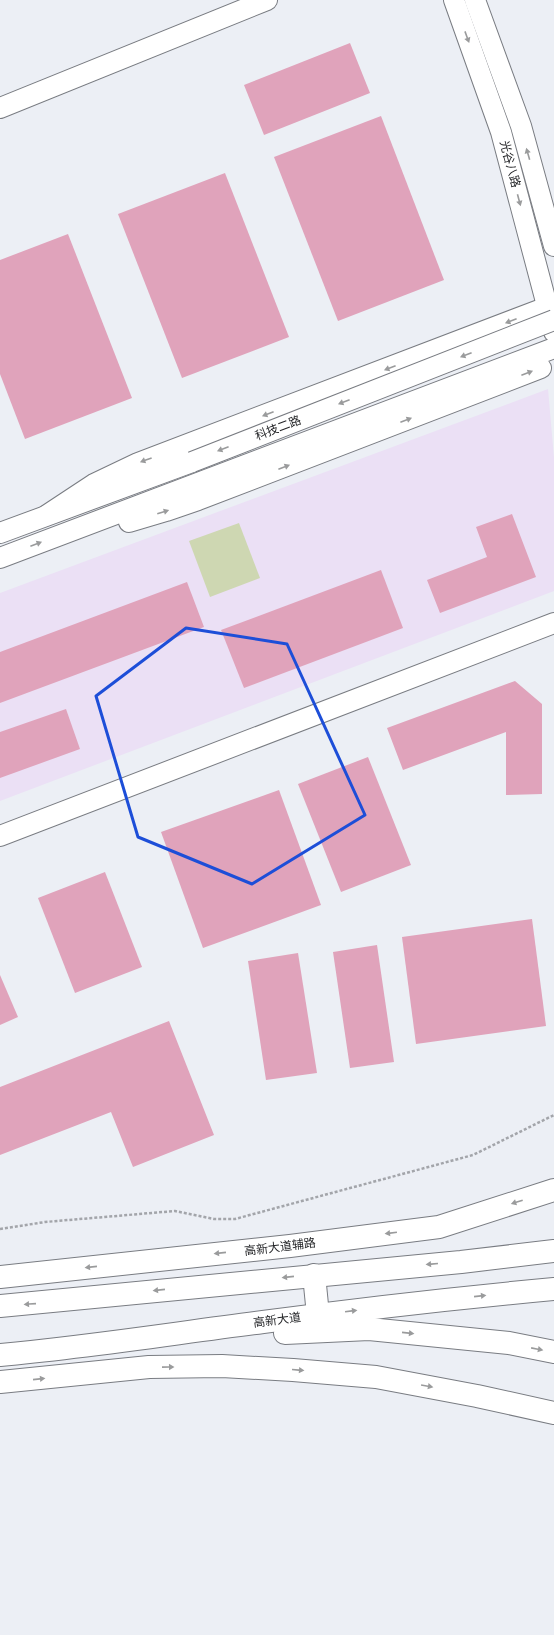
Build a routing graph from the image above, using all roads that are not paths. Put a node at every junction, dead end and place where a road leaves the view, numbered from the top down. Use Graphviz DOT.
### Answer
graph roads {
  1 [pos="267,0"];
  2 [pos="454,0"];
  3 [pos="475,0"];
  4 [pos="0,108"];
  5 [pos="554,246"];
  6 [pos="551,314"];
  7 [pos="554,332"];
  8 [pos="554,348"];
  9 [pos="554,363"];
  10 [pos="47,515"];
  11 [pos="0,533"];
  12 [pos="56,537"];
  13 [pos="0,558"];
  14 [pos="554,622"];
  15 [pos="0,836"];
  16 [pos="554,1190"];
  17 [pos="554,1242"];
  18 [pos="554,1251"];
  19 [pos="461,1262"];
  20 [pos="314,1275"];
  21 [pos="0,1277"];
  22 [pos="554,1289"];
  23 [pos="0,1306"];
  24 [pos="318,1315"];
  25 [pos="554,1352"];
  26 [pos="8,1354"];
  27 [pos="0,1382"];
  28 [pos="554,1413"];
  1 -- 4 [label="street"];
  2 -- 6 [label="street, 光谷八路, one-way"];
  5 -- 3 [label="street, 光谷八路, one-way"];
  6 -- 7 [label="street, 光谷八路"];
  6 -- 10 [label="street, 科技二路, one-way, bridge"];
  6 -- 10 [label="street, one-way"];
  8 -- 12 [label="street, 科技二路"];
  12 -- 9 [label="street, one-way"];
  10 -- 11 [label="street, 科技二路"];
  13 -- 12 [label="street, 科技二路, one-way"];
  14 -- 15 [label="street"];
  16 -- 21 [label="main road, 高新大道辅路, one-way"];
  17 -- 19 [label="main road"];
  18 -- 19 [label="main road"];
  19 -- 20 [label="main road, one-way"];
  20 -- 23 [label="main road, one-way"];
  20 -- 24 [label="main road"];
  24 -- 22 [label="main road, 高新大道, one-way"];
  24 -- 26 [label="main road, 高新大道"];
  26 -- 25 [label="main road, one-way"];
  27 -- 28 [label="main road, one-way"];
}
